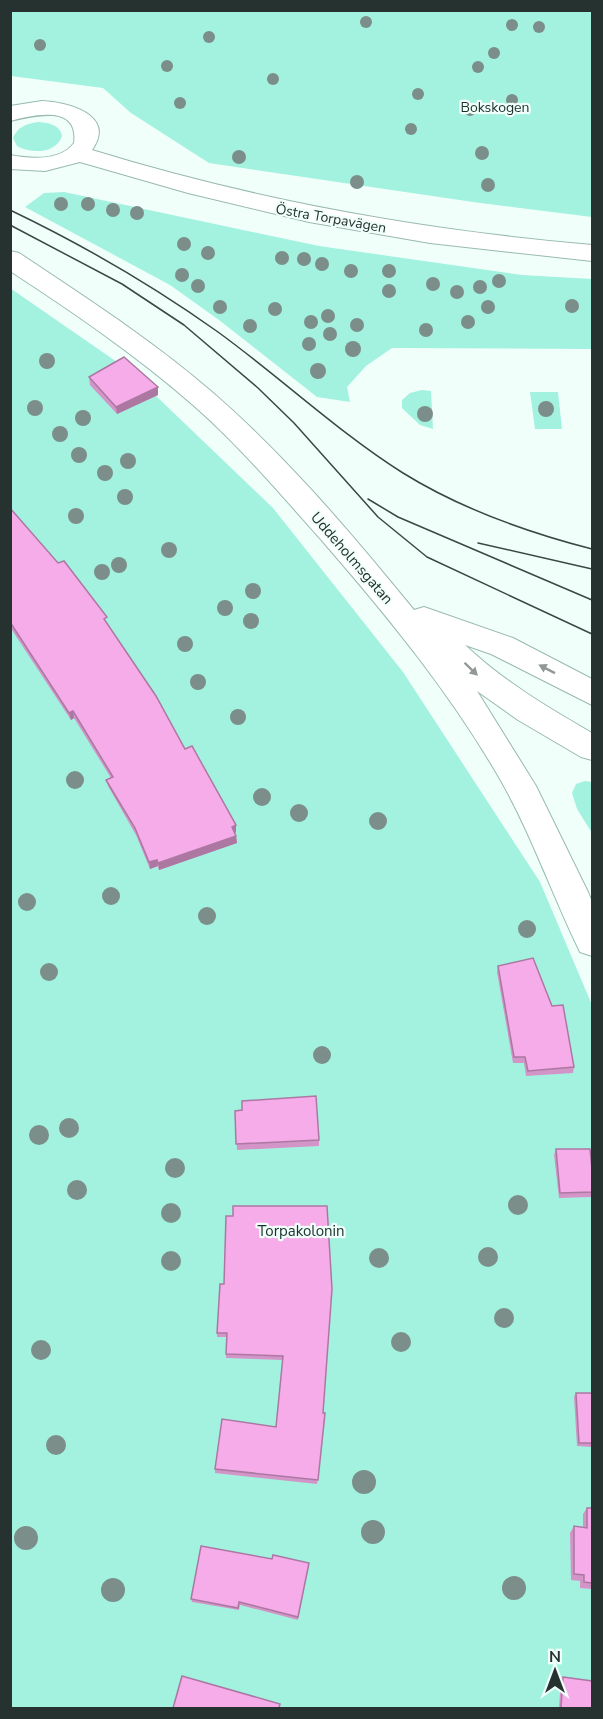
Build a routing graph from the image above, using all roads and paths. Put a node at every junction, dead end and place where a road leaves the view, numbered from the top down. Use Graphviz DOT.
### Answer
graph roads {
  1 [pos="10,114"];
  2 [pos="76,153"];
  3 [pos="10,162"];
  4 [pos="592,253"];
  5 [pos="10,259"];
  6 [pos="380,589"];
  7 [pos="414,614"];
  8 [pos="592,693"];
  9 [pos="592,748"];
  10 [pos="592,942"];
  1 -- 2 [label="street"];
  2 -- 3 [label="street"];
  2 -- 4 [label="street, Östra Torpavägen"];
  5 -- 6 [label="street, Uddeholmsgatan"];
  6 -- 7 [label="street"];
  6 -- 10 [label="street, Uddeholmsgatan"];
  8 -- 7 [label="street, one-way"];
  7 -- 9 [label="street, one-way"];
}
